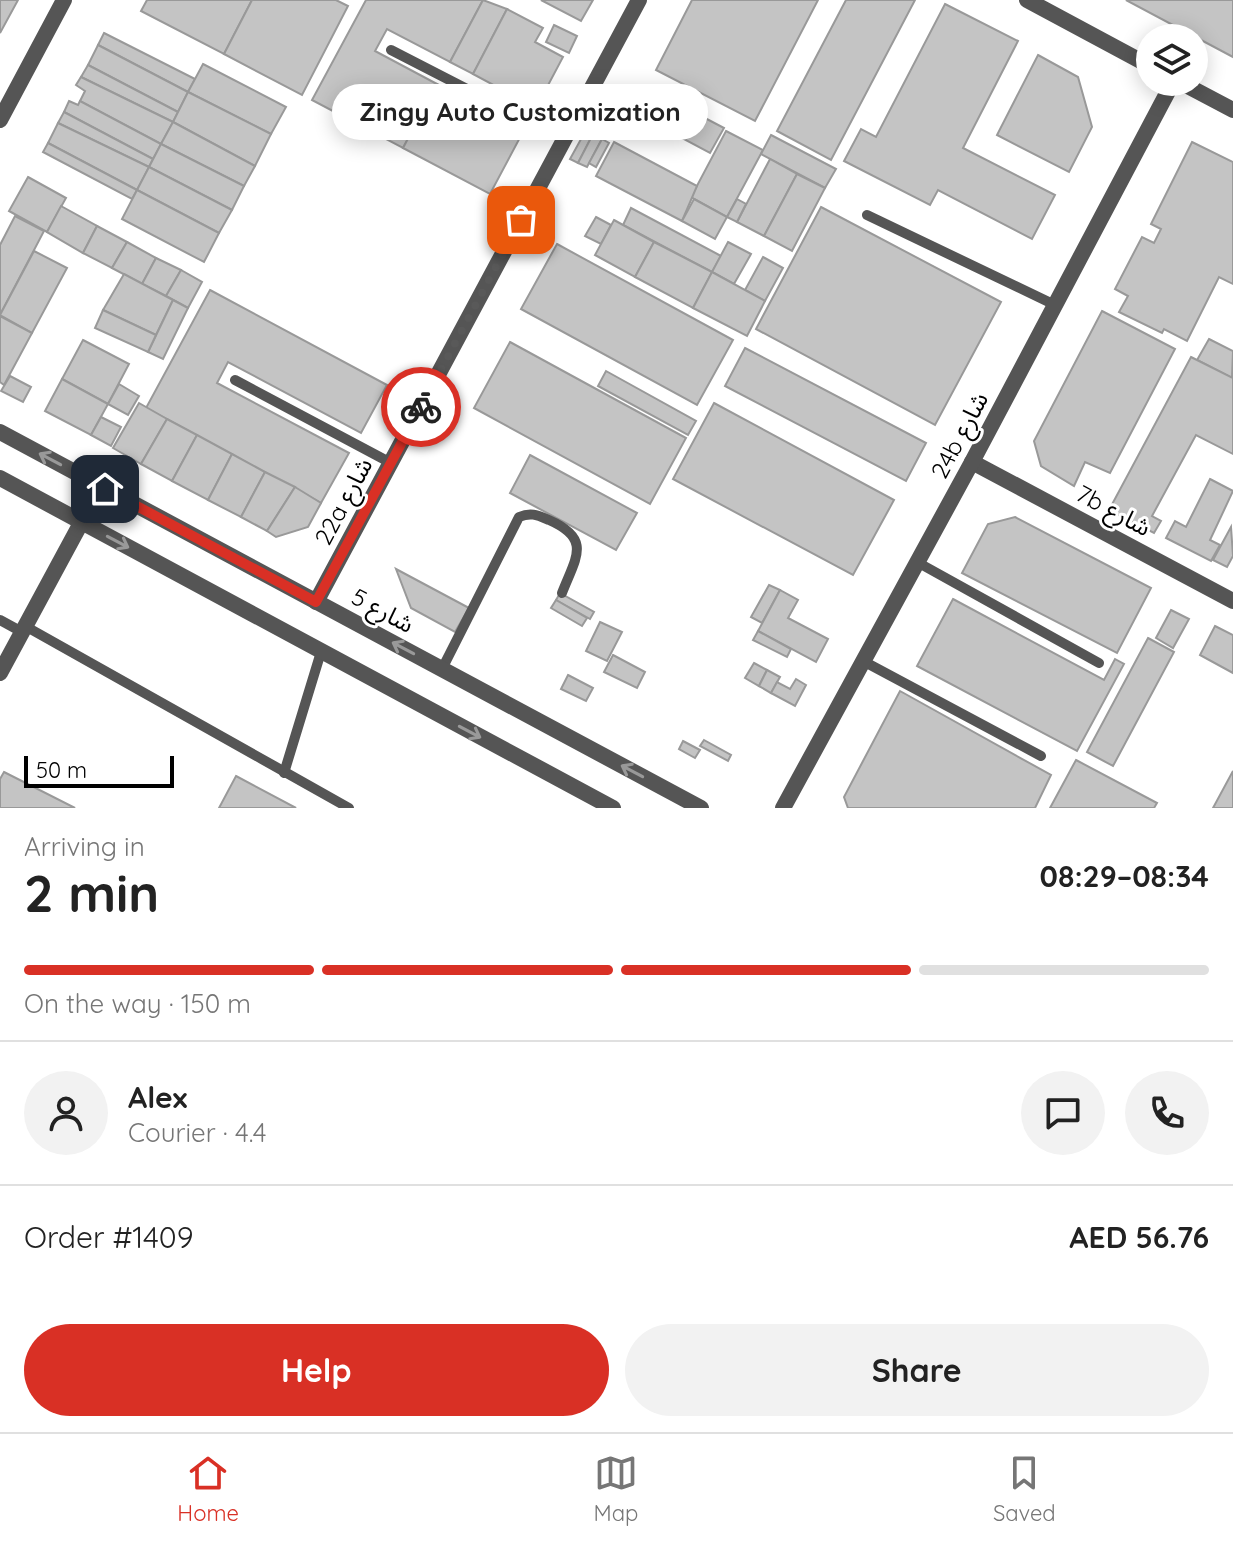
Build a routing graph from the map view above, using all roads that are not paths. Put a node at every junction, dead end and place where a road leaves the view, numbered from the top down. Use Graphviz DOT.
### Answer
graph roads {
  1 [pos="64,0"];
  2 [pos="639,0"];
  3 [pos="1027,0"];
  4 [pos="391,50"];
  5 [pos="1136,58"];
  6 [pos="1166,96"];
  7 [pos="1206,96"];
  8 [pos="1233,110"];
  9 [pos="0,120"];
  10 [pos="564,139"];
  11 [pos="867,215"];
  12 [pos="1055,305"];
  13 [pos="235,380"];
  14 [pos="0,432"];
  15 [pos="972,462"];
  16 [pos="391,463"];
  17 [pos="0,478"];
  18 [pos="81,523"];
  19 [pos="917,562"];
  20 [pos="562,593"];
  21 [pos="1233,601"];
  22 [pos="316,602"];
  23 [pos="0,620"];
  24 [pos="24,629"];
  25 [pos="321,652"];
  26 [pos="863,661"];
  27 [pos="1099,663"];
  28 [pos="442,669"];
  29 [pos="0,673"];
  30 [pos="1041,756"];
  31 [pos="284,773"];
  32 [pos="349,808"];
  33 [pos="613,808"];
  34 [pos="701,808"];
  35 [pos="783,808"];
  1 -- 9 [label="street"];
  2 -- 10 [label="street, 22a شارع"];
  3 -- 5 [label="street"];
  4 -- 10 [label="lane"];
  6 -- 12 [label="street, 24b شارع"];
  7 -- 8 [label="street"];
  10 -- 16 [label="street, 22a شارع"];
  11 -- 12 [label="lane"];
  12 -- 15 [label="street, 24b شارع"];
  13 -- 16 [label="lane"];
  22 -- 14 [label="street, شارع 5, one-way"];
  15 -- 19 [label="street, 24b شارع"];
  15 -- 21 [label="street, 7b شارع"];
  16 -- 22 [label="street, 22a شارع"];
  17 -- 18 [label="street"];
  18 -- 24 [label="street"];
  18 -- 25 [label="street, one-way"];
  19 -- 26 [label="street, 24b شارع"];
  19 -- 27 [label="lane"];
  20 -- 28 [label="lane"];
  28 -- 22 [label="street, شارع 5, one-way"];
  23 -- 24 [label="lane"];
  24 -- 29 [label="street"];
  24 -- 31 [label="lane"];
  25 -- 31 [label="lane"];
  25 -- 33 [label="street, one-way"];
  26 -- 30 [label="lane"];
  26 -- 35 [label="street, 24b شارع"];
  34 -- 28 [label="street, شارع 5, one-way"];
  31 -- 32 [label="lane"];
}
